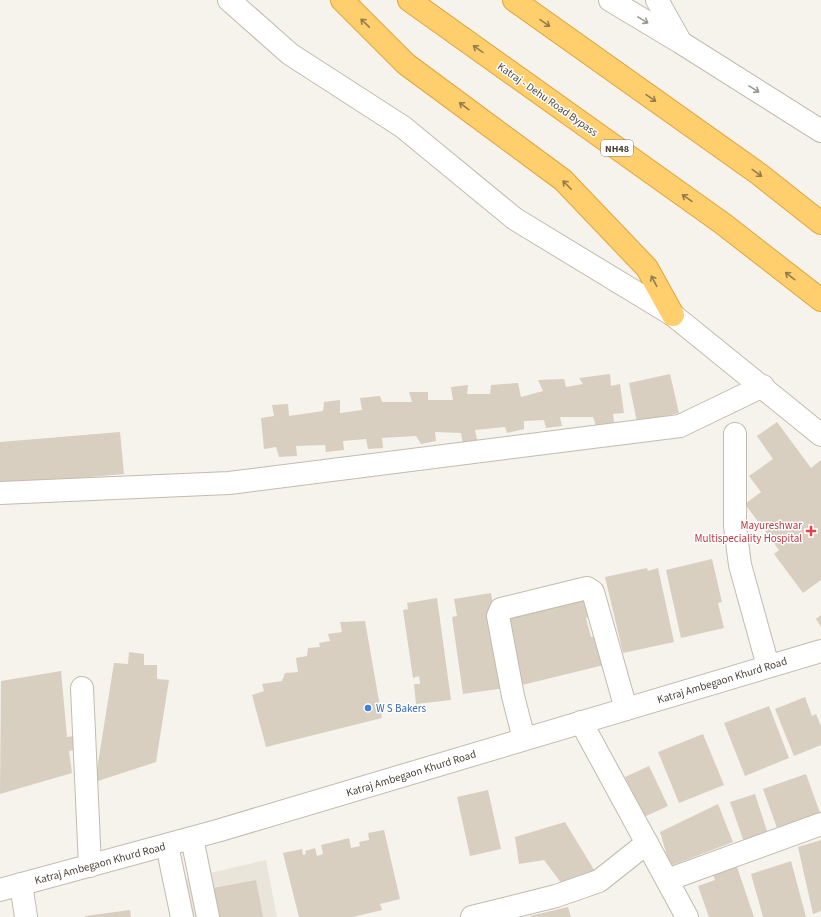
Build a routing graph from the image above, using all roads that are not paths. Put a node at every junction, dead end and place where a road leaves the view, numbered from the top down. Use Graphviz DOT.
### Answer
graph roads {
  1 [pos="229,0"];
  2 [pos="342,0"];
  3 [pos="409,0"];
  4 [pos="514,0"];
  5 [pos="610,0"];
  6 [pos="657,0"];
  7 [pos="680,42"];
  8 [pos="821,131"];
  9 [pos="821,223"];
  10 [pos="821,300"];
  11 [pos="673,315"];
  12 [pos="763,386"];
  13 [pos="734,434"];
  14 [pos="821,434"];
  15 [pos="0,493"];
  16 [pos="821,650"];
  17 [pos="768,666"];
  18 [pos="82,688"];
  19 [pos="626,709"];
  20 [pos="581,722"];
  21 [pos="524,739"];
  22 [pos="821,824"];
  23 [pos="192,838"];
  24 [pos="647,843"];
  25 [pos="167,845"];
  26 [pos="90,866"];
  27 [pos="667,880"];
  28 [pos="21,884"];
  29 [pos="0,890"];
  30 [pos="26,917"];
  31 [pos="182,917"];
  32 [pos="208,917"];
  33 [pos="472,917"];
  34 [pos="687,917"];
  1 -- 11 [label="street"];
  11 -- 2 [label="highway, one-way"];
  10 -- 3 [label="highway, Katraj - Dehu Road Bypass / NH48, one-way"];
  4 -- 9 [label="highway, one-way"];
  5 -- 7 [label="street, one-way"];
  6 -- 7 [label="street"];
  7 -- 8 [label="street, one-way"];
  11 -- 12 [label="street"];
  12 -- 14 [label="street"];
  12 -- 15 [label="street"];
  13 -- 17 [label="street"];
  16 -- 17 [label="street, Katraj Ambegaon Khurd Road"];
  17 -- 19 [label="street, Katraj Ambegaon Khurd Road"];
  18 -- 26 [label="street"];
  19 -- 20 [label="street, Katraj Ambegaon Khurd Road"];
  19 -- 21 [label="street"];
  20 -- 21 [label="street, Katraj Ambegaon Khurd Road"];
  20 -- 24 [label="street"];
  21 -- 23 [label="street, Katraj Ambegaon Khurd Road"];
  22 -- 27 [label="street"];
  23 -- 25 [label="street, Katraj Ambegaon Khurd Road"];
  23 -- 32 [label="street"];
  24 -- 27 [label="street"];
  24 -- 33 [label="street"];
  25 -- 26 [label="street, Katraj Ambegaon Khurd Road"];
  25 -- 31 [label="street"];
  26 -- 28 [label="street, Katraj Ambegaon Khurd Road"];
  27 -- 34 [label="street"];
  28 -- 29 [label="street, Katraj Ambegaon Khurd Road"];
  28 -- 30 [label="street"];
}
